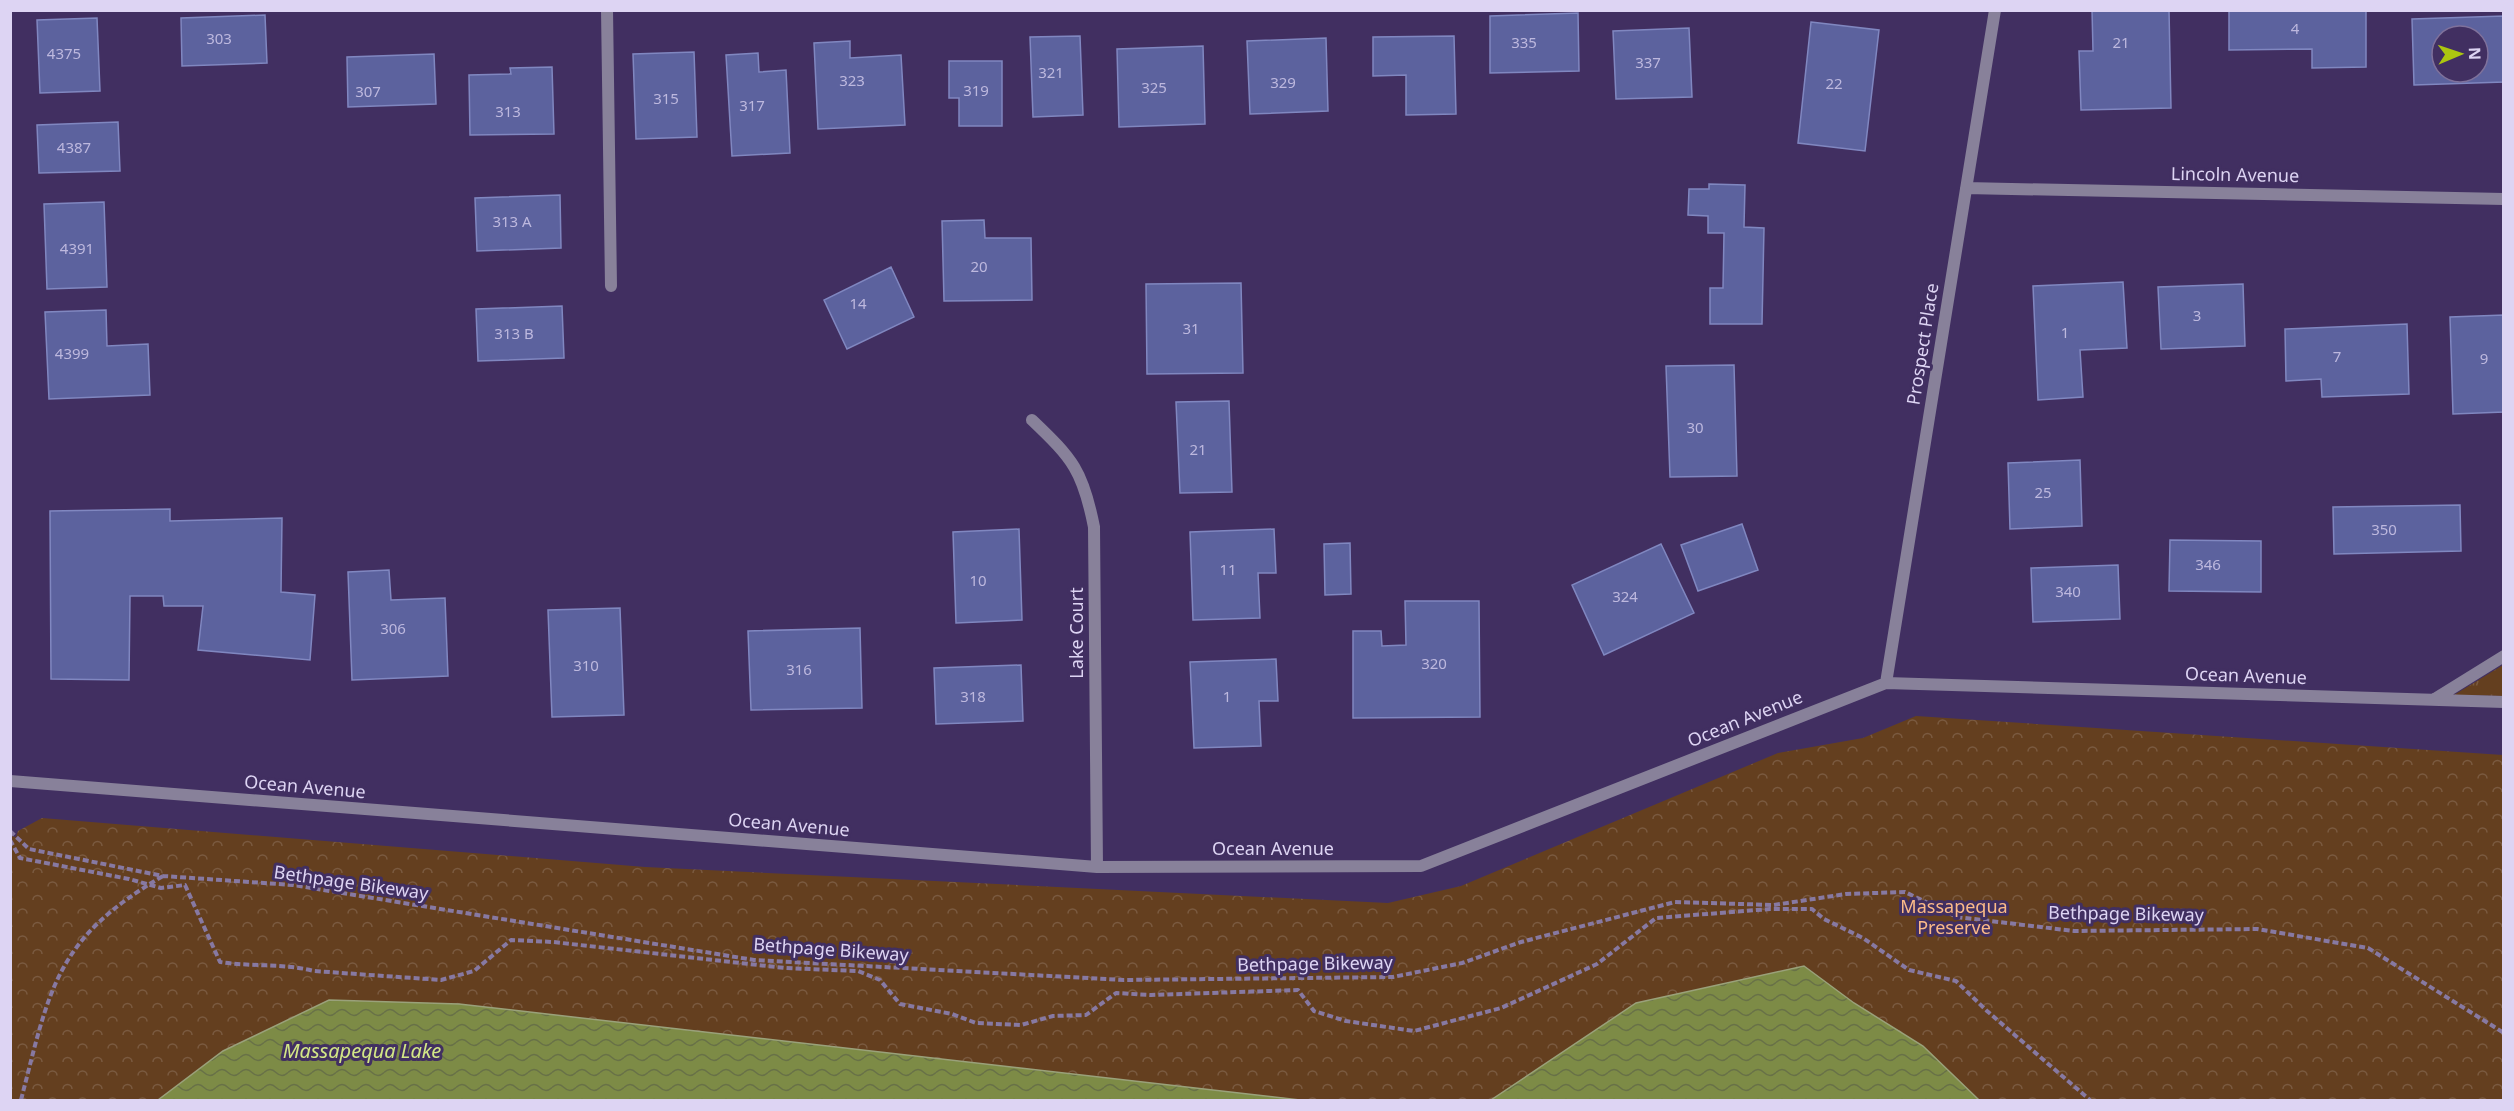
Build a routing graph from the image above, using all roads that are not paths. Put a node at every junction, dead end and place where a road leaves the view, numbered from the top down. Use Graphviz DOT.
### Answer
graph roads {
  1 [pos="606,10"];
  2 [pos="1995,10"];
  3 [pos="1966,188"];
  4 [pos="2504,199"];
  5 [pos="611,286"];
  6 [pos="1032,420"];
  7 [pos="2504,657"];
  8 [pos="1886,683"];
  9 [pos="2433,700"];
  10 [pos="2504,702"];
  11 [pos="10,781"];
  12 [pos="1097,867"];
  1 -- 5 [label="street"];
  2 -- 3 [label="street, Prospect Place"];
  3 -- 4 [label="street, Lincoln Avenue"];
  3 -- 8 [label="street, Prospect Place"];
  6 -- 12 [label="street, Lake Court"];
  7 -- 9 [label="street"];
  8 -- 9 [label="street, Ocean Avenue"];
  8 -- 12 [label="street, Ocean Avenue"];
  9 -- 10 [label="street, Ocean Avenue"];
  11 -- 12 [label="street, Ocean Avenue"];
}
